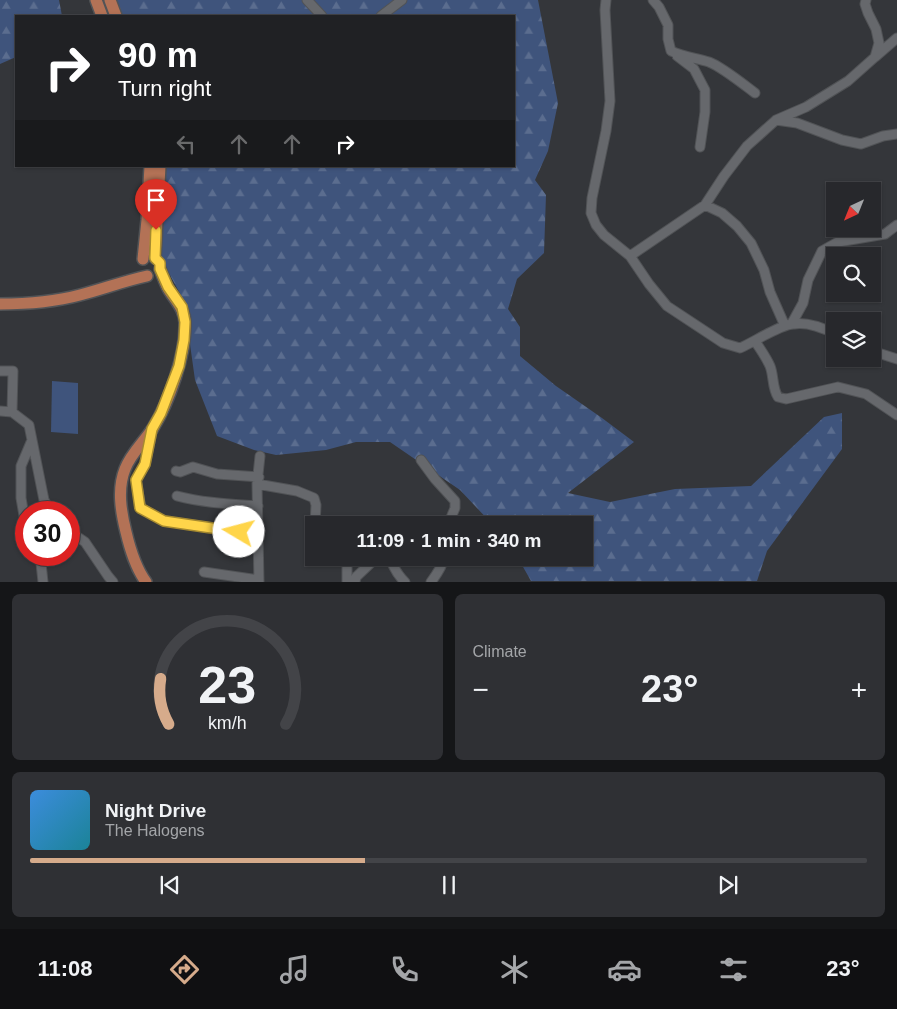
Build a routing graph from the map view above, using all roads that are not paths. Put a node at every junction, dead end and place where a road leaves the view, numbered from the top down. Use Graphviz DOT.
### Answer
graph roads {
  1 [pos="96,0"];
  2 [pos="110,0"];
  3 [pos="307,0"];
  4 [pos="402,0"];
  5 [pos="606,0"];
  6 [pos="653,0"];
  7 [pos="866,0"];
  8 [pos="102,15"];
  9 [pos="116,15"];
  10 [pos="321,15"];
  11 [pos="381,15"];
  12 [pos="897,38"];
  13 [pos="671,51"];
  14 [pos="875,57"];
  15 [pos="754,93"];
  16 [pos="776,120"];
  17 [pos="897,134"];
  18 [pos="700,147"];
  19 [pos="150,167"];
  20 [pos="160,167"];
  21 [pos="705,205"];
  22 [pos="897,225"];
  23 [pos="630,256"];
  24 [pos="155,258"];
  25 [pos="141,263"];
  26 [pos="160,269"];
  27 [pos="149,276"];
  28 [pos="121,283"];
  29 [pos="173,296"];
  30 [pos="0,304"];
  31 [pos="789,325"];
  32 [pos="826,331"];
  33 [pos="755,341"];
  34 [pos="881,354"];
  35 [pos="897,359"];
  36 [pos="0,371"];
  37 [pos="0,411"];
  38 [pos="12,412"];
  39 [pos="897,415"];
  40 [pos="152,429"];
  41 [pos="32,439"];
  42 [pos="260,456"];
  43 [pos="421,460"];
  44 [pos="176,470"];
  45 [pos="258,480"];
  46 [pos="177,496"];
  47 [pos="22,501"];
  48 [pos="45,501"];
  49 [pos="258,506"];
  50 [pos="315,516"];
  51 [pos="452,516"];
  52 [pos="258,534"];
  53 [pos="80,539"];
  54 [pos="41,566"];
  55 [pos="347,566"];
  56 [pos="368,566"];
  57 [pos="394,566"];
  58 [pos="442,566"];
  59 [pos="204,572"];
  60 [pos="259,581"];
  61 [pos="43,582"];
  62 [pos="113,582"];
  63 [pos="146,582"];
  64 [pos="347,582"];
  65 [pos="355,582"];
  66 [pos="405,582"];
  67 [pos="431,582"];
  1 -- 8 [label="main road"];
  2 -- 9 [label="main road"];
  3 -- 10 [label="street"];
  4 -- 11 [label="street"];
  5 -- 23 [label="street"];
  6 -- 13 [label="street"];
  7 -- 14 [label="street"];
  12 -- 14 [label="street"];
  13 -- 15 [label="street"];
  13 -- 18 [label="street"];
  14 -- 16 [label="street"];
  16 -- 17 [label="street"];
  16 -- 21 [label="street"];
  19 -- 25 [label="main road"];
  20 -- 24 [label="main road"];
  21 -- 23 [label="street"];
  21 -- 31 [label="street"];
  22 -- 31 [label="street"];
  23 -- 33 [label="street"];
  24 -- 25 [label="main road"];
  24 -- 26 [label="main road"];
  25 -- 27 [label="main road"];
  25 -- 28 [label="main road"];
  26 -- 27 [label="main road"];
  26 -- 29 [label="main road"];
  27 -- 28 [label="main road"];
  27 -- 29 [label="main road"];
  28 -- 30 [label="main road"];
  29 -- 40 [label="main road"];
  31 -- 32 [label="street"];
  31 -- 33 [label="street"];
  33 -- 39 [label="street"];
  34 -- 35 [label="street"];
  36 -- 38 [label="street"];
  37 -- 38 [label="street"];
  38 -- 41 [label="street"];
  40 -- 52 [label="street"];
  40 -- 63 [label="main road"];
  41 -- 47 [label="street"];
  41 -- 48 [label="street"];
  42 -- 45 [label="street"];
  43 -- 51 [label="street"];
  44 -- 45 [label="street"];
  45 -- 49 [label="street"];
  45 -- 50 [label="street"];
  46 -- 49 [label="street"];
  49 -- 52 [label="street"];
  52 -- 60 [label="street"];
  53 -- 62 [label="street"];
  54 -- 61 [label="street"];
  55 -- 64 [label="street"];
  56 -- 65 [label="street"];
  57 -- 66 [label="street"];
  58 -- 67 [label="street"];
  59 -- 60 [label="street"];
}
